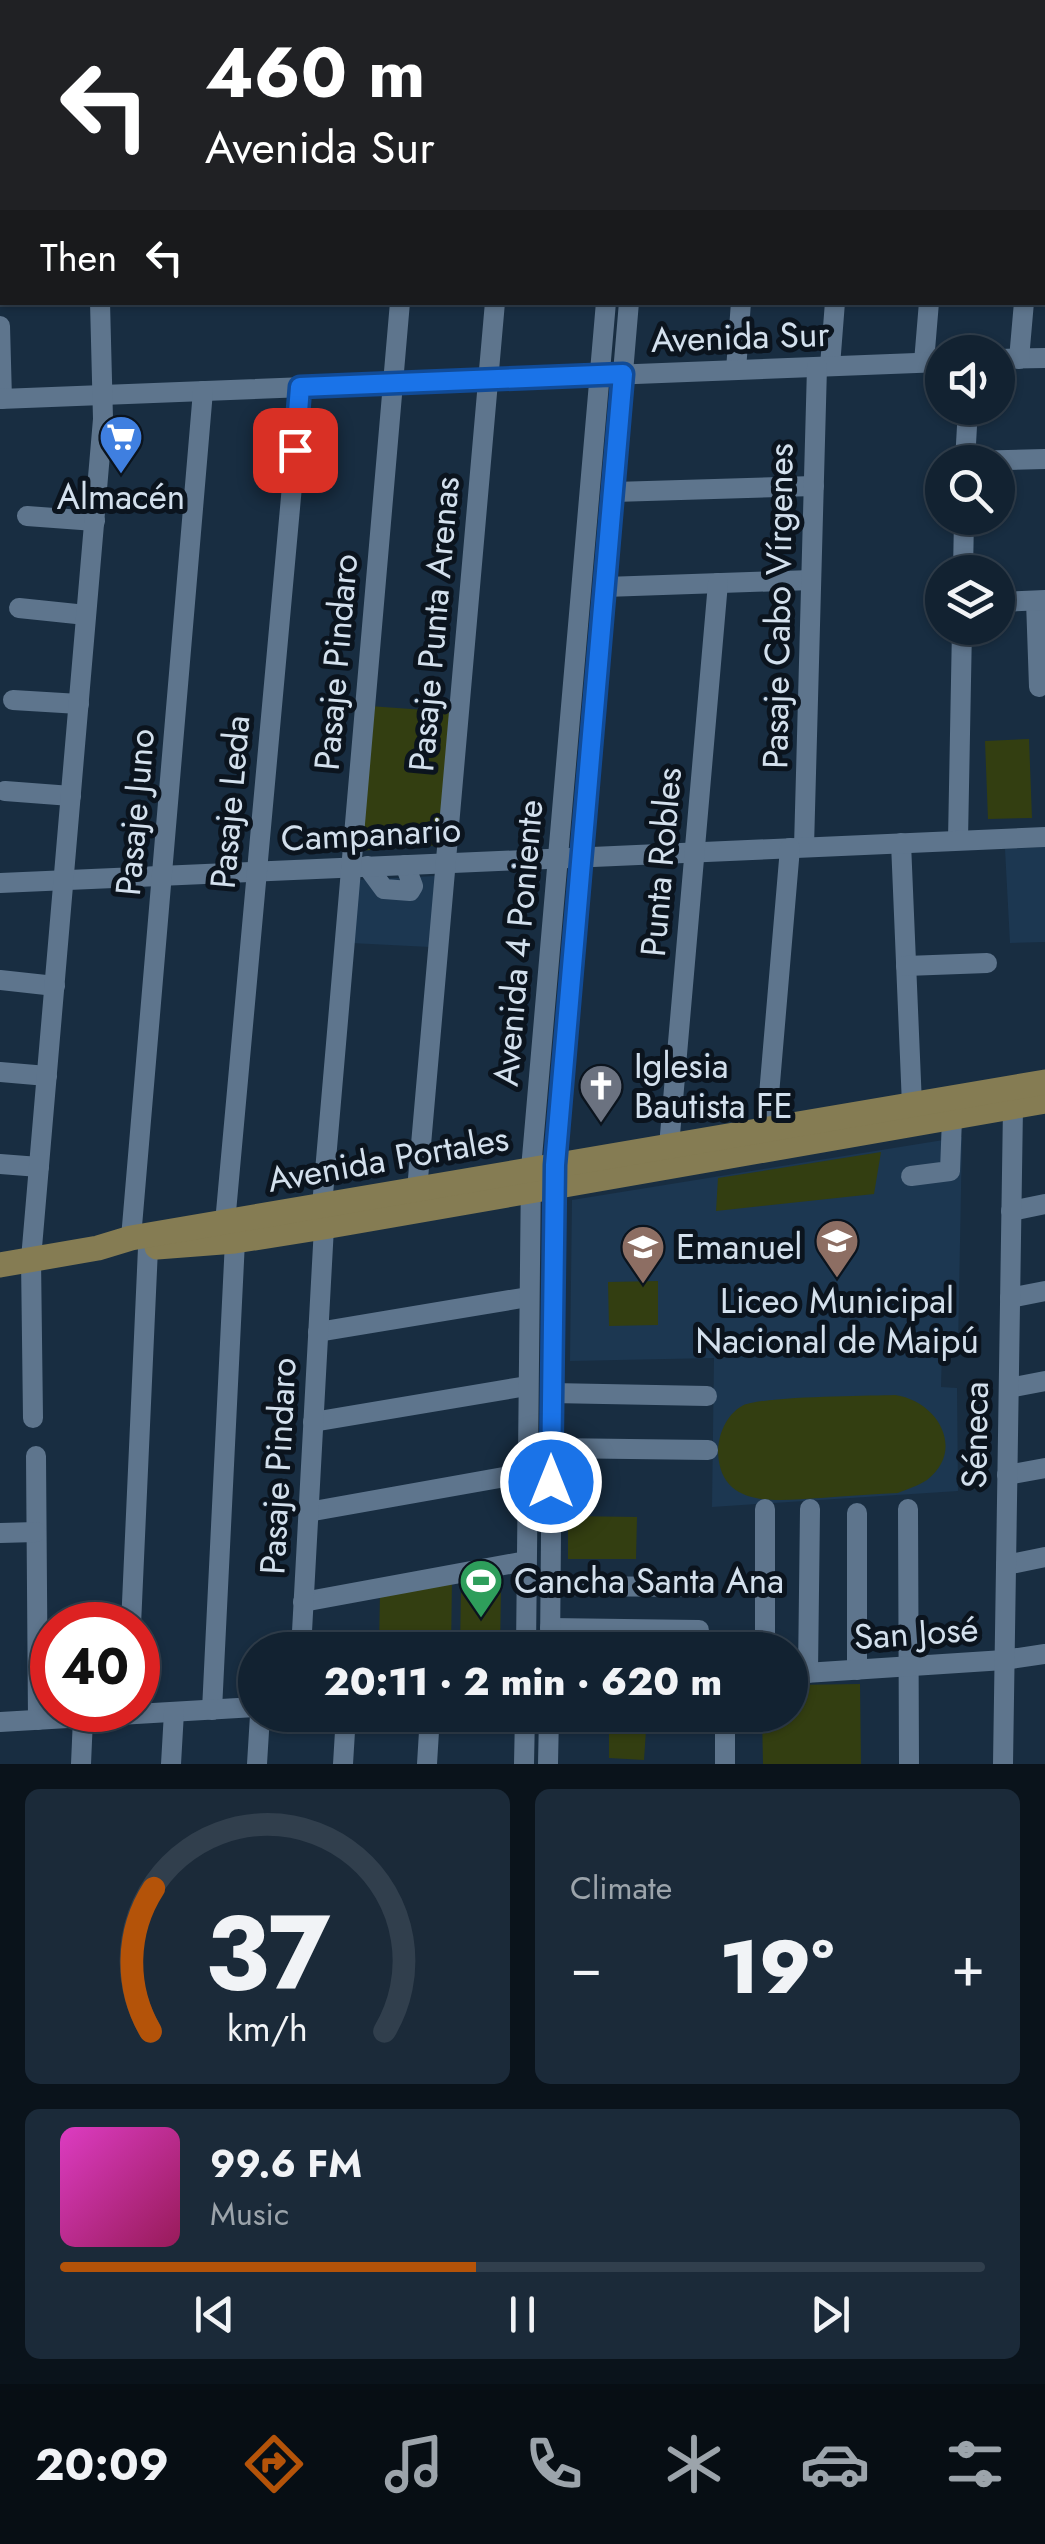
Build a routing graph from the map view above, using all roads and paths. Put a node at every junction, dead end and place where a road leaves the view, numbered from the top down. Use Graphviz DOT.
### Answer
graph roads {
  1 [pos="100,305"];
  2 [pos="400,305"];
  3 [pos="494,305"];
  4 [pos="606,305"];
  5 [pos="629,305"];
  6 [pos="742,305"];
  7 [pos="835,305"];
  8 [pos="929,305"];
  9 [pos="1023,305"];
  10 [pos="0,326"];
  11 [pos="932,335"];
  12 [pos="1015,335"];
  13 [pos="1045,358"];
  14 [pos="1015,359"];
  15 [pos="925,362"];
  16 [pos="823,366"];
  17 [pos="736,370"];
  18 [pos="623,374"];
  19 [pos="600,375"];
  20 [pos="488,380"];
  21 [pos="394,384"];
  22 [pos="300,387"];
  23 [pos="203,391"];
  24 [pos="102,395"];
  25 [pos="1,399"];
  26 [pos="1045,460"];
  27 [pos="1015,461"];
  28 [pos="814,486"];
  29 [pos="614,492"];
  30 [pos="27,516"];
  31 [pos="94,521"];
  32 [pos="811,580"];
  33 [pos="718,583"];
  34 [pos="605,587"];
  35 [pos="1040,600"];
  36 [pos="1015,601"];
  37 [pos="18,608"];
  38 [pos="86,615"];
  39 [pos="962,645"];
  40 [pos="1040,687"];
  41 [pos="13,700"];
  42 [pos="79,704"];
  43 [pos="5,791"];
  44 [pos="71,796"];
  45 [pos="1045,837"];
  46 [pos="958,840"];
  47 [pos="901,843"];
  48 [pos="797,848"];
  49 [pos="695,852"];
  50 [pos="582,857"];
  51 [pos="558,858"];
  52 [pos="446,863"];
  53 [pos="358,867"];
  54 [pos="256,871"];
  55 [pos="163,876"];
  56 [pos="64,880"];
  57 [pos="0,883"];
  58 [pos="988,963"];
  59 [pos="906,966"];
  60 [pos="0,980"];
  61 [pos="55,986"];
  62 [pos="0,1072"];
  63 [pos="47,1076"];
  64 [pos="1045,1082"];
  65 [pos="1045,1102"];
  66 [pos="912,1105"];
  67 [pos="1013,1107"];
  68 [pos="952,1118"];
  69 [pos="766,1130"];
  70 [pos="669,1146"];
  71 [pos="0,1164"];
  72 [pos="39,1167"];
  73 [pos="911,1176"];
  74 [pos="542,1178"];
  75 [pos="418,1190"];
  76 [pos="1045,1204"];
  77 [pos="1012,1211"];
  78 [pos="323,1216"];
  79 [pos="230,1232"];
  80 [pos="139,1243"];
  81 [pos="31,1259"];
  82 [pos="0,1265"];
  83 [pos="1045,1292"];
  84 [pos="528,1297"];
  85 [pos="1010,1298"];
  86 [pos="318,1332"];
  87 [pos="1045,1382"];
  88 [pos="527,1386"];
  89 [pos="1009,1388"];
  90 [pos="552,1393"];
  91 [pos="706,1396"];
  92 [pos="33,1418"];
  93 [pos="313,1422"];
  94 [pos="552,1448"];
  95 [pos="708,1450"];
  96 [pos="36,1456"];
  97 [pos="1045,1468"];
  98 [pos="527,1473"];
  99 [pos="1007,1474"];
  100 [pos="765,1509"];
  101 [pos="908,1509"];
  102 [pos="810,1510"];
  103 [pos="308,1512"];
  104 [pos="858,1513"];
  105 [pos="36,1532"];
  106 [pos="0,1534"];
  107 [pos="1045,1558"];
  108 [pos="526,1561"];
  109 [pos="1006,1564"];
  110 [pos="550,1586"];
  111 [pos="703,1587"];
  112 [pos="37,1602"];
  113 [pos="131,1602"];
  114 [pos="303,1602"];
  115 [pos="699,1630"];
  116 [pos="301,1632"];
  117 [pos="526,1632"];
  118 [pos="550,1632"];
  119 [pos="666,1632"];
  120 [pos="764,1632"];
  121 [pos="802,1632"];
  122 [pos="1045,1654"];
  123 [pos="1004,1660"];
  124 [pos="909,1666"];
  125 [pos="858,1670"];
  126 [pos="808,1673"];
  127 [pos="238,1708"];
  128 [pos="212,1710"];
  129 [pos="160,1712"];
  130 [pos="174,1712"];
  131 [pos="30,1720"];
  132 [pos="0,1722"];
  133 [pos="82,1732"];
  134 [pos="259,1732"];
  135 [pos="345,1732"];
  136 [pos="429,1732"];
  137 [pos="525,1732"];
  138 [pos="549,1732"];
  139 [pos="725,1732"];
  140 [pos="80,1764"];
  141 [pos="171,1764"];
  142 [pos="258,1764"];
  143 [pos="343,1764"];
  144 [pos="427,1764"];
  145 [pos="524,1764"];
  146 [pos="548,1764"];
  147 [pos="725,1764"];
  148 [pos="908,1764"];
  149 [pos="1003,1764"];
  1 -- 24 [label="street"];
  2 -- 21 [label="street, Pasaje Pindaro"];
  3 -- 20 [label="street, Pasaje Punta Arenas"];
  4 -- 19 [label="street, Avenida 4 Poniente"];
  5 -- 18 [label="street, Avenida 4 Poniente"];
  6 -- 17 [label="street"];
  7 -- 16 [label="street, Pasaje Cabo Vírgenes"];
  8 -- 11 [label="street"];
  9 -- 12 [label="street"];
  10 -- 25 [label="street"];
  13 -- 14 [label="street"];
  15 -- 16 [label="street, Avenida Sur"];
  16 -- 17 [label="street, Avenida Sur"];
  16 -- 28 [label="street, Pasaje Cabo Vírgenes"];
  17 -- 18 [label="street, Avenida Sur"];
  18 -- 19 [label="street, Avenida Sur"];
  18 -- 29 [label="street, Avenida 4 Poniente"];
  19 -- 20 [label="street, Avenida Sur"];
  19 -- 51 [label="street, Avenida 4 Poniente"];
  20 -- 21 [label="street, Avenida Sur"];
  20 -- 52 [label="street, Pasaje Punta Arenas"];
  21 -- 22 [label="street, Avenida Sur"];
  21 -- 53 [label="street, Pasaje Pindaro"];
  22 -- 23 [label="street, Avenida Sur"];
  22 -- 54 [label="street, Pasaje Leda"];
  23 -- 24 [label="street, Avenida Sur"];
  23 -- 55 [label="street, Pasaje Juno"];
  24 -- 25 [label="street, Avenida Sur"];
  24 -- 31 [label="street"];
  26 -- 27 [label="street"];
  28 -- 29 [label="street"];
  28 -- 32 [label="street, Pasaje Cabo Vírgenes"];
  29 -- 34 [label="street, Avenida 4 Poniente"];
  30 -- 31 [label="street"];
  31 -- 38 [label="street"];
  32 -- 33 [label="street"];
  32 -- 48 [label="street, Pasaje Cabo Vírgenes"];
  33 -- 34 [label="street"];
  33 -- 49 [label="street, Punta Robles"];
  34 -- 50 [label="street, Avenida 4 Poniente"];
  35 -- 36 [label="street"];
  35 -- 40 [label="street"];
  37 -- 38 [label="street"];
  38 -- 42 [label="street"];
  39 -- 46 [label="street"];
  41 -- 42 [label="street"];
  42 -- 44 [label="street"];
  43 -- 44 [label="street"];
  44 -- 56 [label="street"];
  45 -- 46 [label="street, Campanario"];
  46 -- 47 [label="street, Campanario"];
  47 -- 48 [label="street, Campanario"];
  47 -- 59 [label="street"];
  48 -- 49 [label="street, Campanario"];
  48 -- 69 [label="street, Pasaje Cabo Vírgenes"];
  49 -- 50 [label="street, Campanario"];
  49 -- 70 [label="street, Punta Robles"];
  50 -- 51 [label="street, Campanario"];
  50 -- 74 [label="street, Avenida 4 Poniente"];
  51 -- 52 [label="street, Campanario"];
  51 -- 74 [label="street, Avenida 4 Poniente"];
  52 -- 53 [label="street, Campanario"];
  52 -- 75 [label="street, Pasaje Punta Arenas"];
  53 -- 54 [label="street, Campanario"];
  53 -- 78 [label="street, Pasaje Pindaro"];
  54 -- 55 [label="street, Campanario"];
  54 -- 79 [label="street, Pasaje Leda"];
  55 -- 56 [label="street, Campanario"];
  55 -- 80 [label="street, Pasaje Juno"];
  56 -- 57 [label="street, Campanario"];
  56 -- 61 [label="street"];
  58 -- 59 [label="street"];
  59 -- 66 [label="street"];
  60 -- 61 [label="street"];
  61 -- 63 [label="street"];
  62 -- 63 [label="street"];
  63 -- 72 [label="street"];
  64 -- 66 [label="main road, Avenida Portales"];
  65 -- 67 [label="main road, Avenida Portales"];
  66 -- 69 [label="main road, Avenida Portales"];
  67 -- 68 [label="main road, Avenida Portales"];
  67 -- 77 [label="street, Séneca"];
  68 -- 73 [label="street"];
  68 -- 74 [label="main road, Avenida Portales"];
  69 -- 70 [label="main road, Avenida Portales"];
  70 -- 74 [label="main road, Avenida Portales"];
  71 -- 72 [label="street"];
  72 -- 81 [label="street"];
  74 -- 75 [label="main road, Avenida Portales"];
  74 -- 78 [label="main road, Avenida Portales"];
  74 -- 84 [label="street, Avenida 4 Poniente"];
  74 -- 90 [label="street, Avenida 4 Poniente"];
  75 -- 78 [label="main road, Avenida Portales"];
  76 -- 77 [label="street"];
  77 -- 85 [label="street, Séneca"];
  78 -- 79 [label="main road, Avenida Portales"];
  78 -- 86 [label="street, Pasaje Pindaro"];
  79 -- 80 [label="main road, Avenida Portales"];
  79 -- 128 [label="street, Pasaje Leda"];
  80 -- 81 [label="main road, Avenida Portales"];
  80 -- 113 [label="street, Pasaje Juno"];
  81 -- 82 [label="main road, Avenida Portales"];
  81 -- 92 [label="street"];
  83 -- 85 [label="street"];
  84 -- 86 [label="street"];
  84 -- 88 [label="street, Avenida 4 Poniente"];
  85 -- 89 [label="street, Séneca"];
  86 -- 93 [label="street, Pasaje Pindaro"];
  87 -- 89 [label="street"];
  88 -- 93 [label="street"];
  88 -- 98 [label="street, Avenida 4 Poniente"];
  89 -- 99 [label="street, Séneca"];
  90 -- 91 [label="street"];
  90 -- 94 [label="street, Avenida 4 Poniente"];
  93 -- 103 [label="street, Pasaje Pindaro"];
  94 -- 95 [label="street"];
  94 -- 110 [label="street, Avenida 4 Poniente"];
  96 -- 105 [label="street"];
  97 -- 99 [label="street"];
  98 -- 103 [label="street"];
  98 -- 108 [label="street, Avenida 4 Poniente"];
  99 -- 109 [label="street, Séneca"];
  100 -- 120 [label="street"];
  101 -- 124 [label="street"];
  102 -- 121 [label="street"];
  103 -- 114 [label="street, Pasaje Pindaro"];
  104 -- 125 [label="street"];
  105 -- 106 [label="street"];
  105 -- 112 [label="street"];
  107 -- 109 [label="street"];
  108 -- 114 [label="street"];
  108 -- 117 [label="street, Avenida 4 Poniente"];
  109 -- 123 [label="street, Séneca"];
  110 -- 111 [label="street"];
  110 -- 118 [label="street, Avenida 4 Poniente"];
  114 -- 116 [label="street, Pasaje Pindaro"];
  115 -- 119 [label="street"];
  122 -- 123 [label="street, San José"];
  123 -- 124 [label="street, San José"];
  123 -- 149 [label="street, Séneca"];
  124 -- 125 [label="street, San José"];
  124 -- 148 [label="street"];
  125 -- 126 [label="street, San José"];
  127 -- 128 [label="street"];
  128 -- 130 [label="street"];
  129 -- 130 [label="street"];
  130 -- 141 [label="street"];
  131 -- 132 [label="street"];
  133 -- 140 [label="street"];
  134 -- 142 [label="street"];
  135 -- 143 [label="street"];
  136 -- 144 [label="street"];
  137 -- 145 [label="street"];
  138 -- 146 [label="street"];
  139 -- 147 [label="street"];
}
